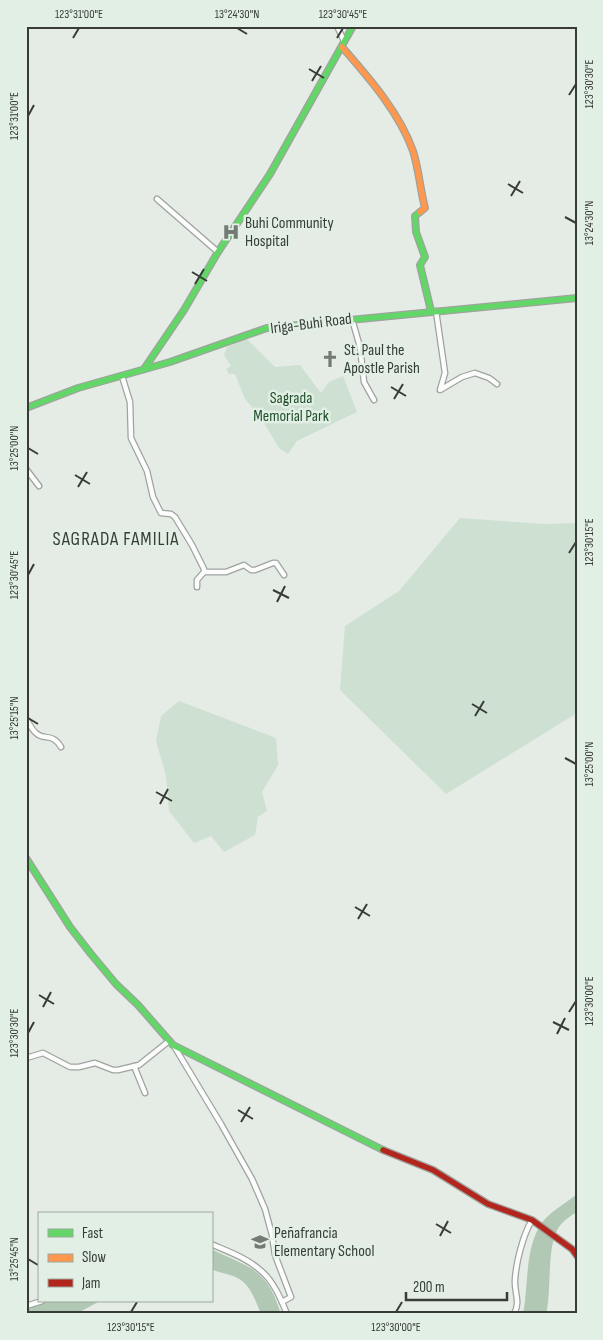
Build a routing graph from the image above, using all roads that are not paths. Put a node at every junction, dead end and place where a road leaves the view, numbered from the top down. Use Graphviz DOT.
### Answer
graph roads {
  1 [pos="337,26"];
  2 [pos="352,26"];
  3 [pos="343,44"];
  4 [pos="157,200"];
  5 [pos="218,252"];
  6 [pos="577,298"];
  7 [pos="433,311"];
  8 [pos="352,319"];
  9 [pos="144,369"];
  10 [pos="122,376"];
  11 [pos="497,384"];
  12 [pos="374,400"];
  13 [pos="26,408"];
  14 [pos="26,469"];
  15 [pos="38,486"];
  16 [pos="204,572"];
  17 [pos="284,575"];
  18 [pos="197,587"];
  19 [pos="26,719"];
  20 [pos="61,747"];
  21 [pos="26,858"];
  22 [pos="171,1043"];
  23 [pos="26,1058"];
  24 [pos="134,1066"];
  25 [pos="145,1092"];
  26 [pos="532,1220"];
  27 [pos="212,1244"];
  28 [pos="577,1256"];
  29 [pos="39,1302"];
  30 [pos="282,1302"];
  31 [pos="26,1306"];
  32 [pos="286,1314"];
  33 [pos="514,1314"];
  1 -- 3 [label="street"];
  2 -- 3 [label="street"];
  3 -- 5 [label="street"];
  3 -- 7 [label="street"];
  4 -- 5 [label="street"];
  5 -- 9 [label="street"];
  6 -- 7 [label="street, Iriga-Buhi Road"];
  7 -- 8 [label="street, Iriga-Buhi Road"];
  7 -- 11 [label="street"];
  8 -- 9 [label="street, Iriga-Buhi Road"];
  8 -- 12 [label="street"];
  9 -- 10 [label="street, Iriga-Buhi Road"];
  10 -- 13 [label="street, Iriga-Buhi Road"];
  10 -- 16 [label="street"];
  14 -- 15 [label="street"];
  16 -- 17 [label="street"];
  16 -- 18 [label="street"];
  19 -- 20 [label="street"];
  21 -- 22 [label="street"];
  22 -- 24 [label="street"];
  22 -- 26 [label="street"];
  22 -- 30 [label="street"];
  23 -- 24 [label="street"];
  24 -- 25 [label="street"];
  26 -- 28 [label="street"];
  26 -- 33 [label="street"];
  27 -- 30 [label="street"];
  29 -- 31 [label="street"];
  30 -- 32 [label="street"];
}
